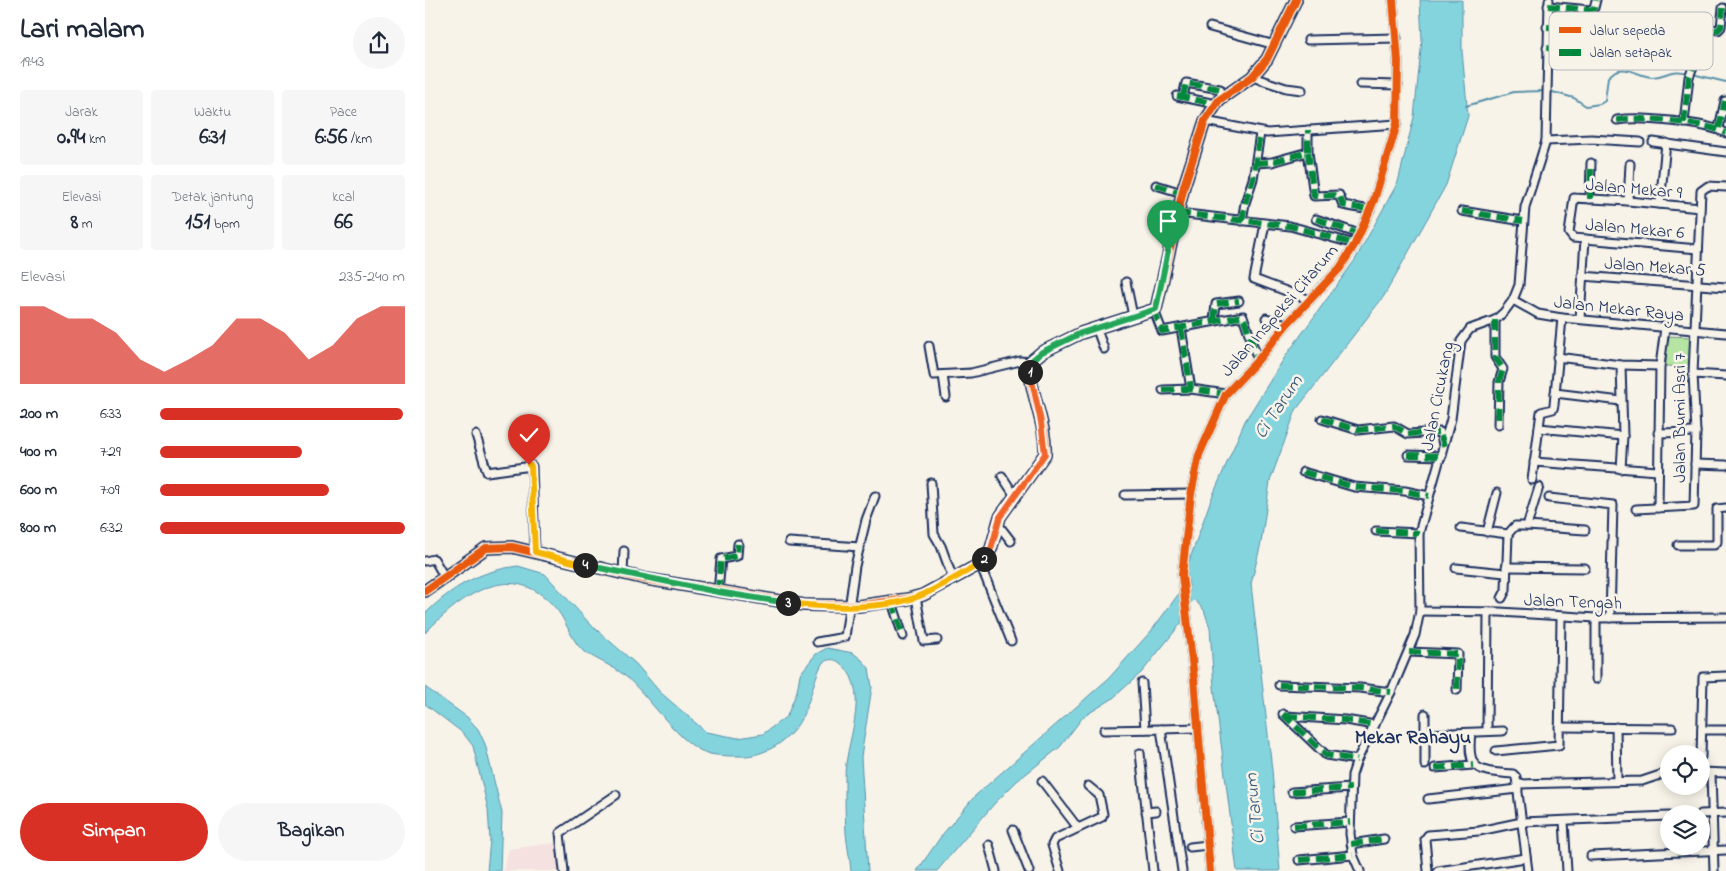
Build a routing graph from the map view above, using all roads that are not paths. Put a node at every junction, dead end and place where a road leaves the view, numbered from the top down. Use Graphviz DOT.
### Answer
graph roads {
  1 [pos="1296,0"];
  2 [pos="1393,0"];
  3 [pos="1596,0"];
  4 [pos="1548,3"];
  5 [pos="1723,8"];
  6 [pos="1210,26"];
  7 [pos="1547,27"];
  8 [pos="1713,30"];
  9 [pos="1397,38"];
  10 [pos="1308,40"];
  11 [pos="1275,44"];
  12 [pos="1547,48"];
  13 [pos="1690,70"];
  14 [pos="1252,77"];
  15 [pos="1361,84"];
  16 [pos="1398,85"];
  17 [pos="1302,90"];
  18 [pos="1219,100"];
  19 [pos="1725,101"];
  20 [pos="1617,120"];
  21 [pos="1205,121"];
  22 [pos="1684,123"];
  23 [pos="1397,124"];
  24 [pos="1719,128"];
  25 [pos="1308,130"];
  26 [pos="1260,133"];
  27 [pos="1726,133"];
  28 [pos="1546,141"];
  29 [pos="1640,142"];
  30 [pos="1653,142"];
  31 [pos="1666,143"];
  32 [pos="1308,152"];
  33 [pos="1726,152"];
  34 [pos="1256,162"];
  35 [pos="1591,163"];
  36 [pos="1630,164"];
  37 [pos="1156,185"];
  38 [pos="1726,187"];
  39 [pos="1182,193"];
  40 [pos="1590,199"];
  41 [pos="1628,201"];
  42 [pos="1660,204"];
  43 [pos="1700,208"];
  44 [pos="1370,210"];
  45 [pos="1462,211"];
  46 [pos="1177,213"];
  47 [pos="1316,219"];
  48 [pos="1242,221"];
  49 [pos="1523,221"];
  50 [pos="1265,224"];
  51 [pos="1359,234"];
  52 [pos="1570,236"];
  53 [pos="1585,239"];
  54 [pos="1355,244"];
  55 [pos="1698,249"];
  56 [pos="1582,276"];
  57 [pos="1126,282"];
  58 [pos="1697,285"];
  59 [pos="1726,287"];
  60 [pos="1309,300"];
  61 [pos="1513,300"];
  62 [pos="1239,301"];
  63 [pos="1154,310"];
  64 [pos="1133,316"];
  65 [pos="1266,318"];
  66 [pos="1561,318"];
  67 [pos="1495,320"];
  68 [pos="1580,320"];
  69 [pos="1214,321"];
  70 [pos="1287,324"];
  71 [pos="1096,327"];
  72 [pos="1181,328"];
  73 [pos="1665,328"];
  74 [pos="1694,330"];
  75 [pos="1726,333"];
  76 [pos="929,346"];
  77 [pos="1104,348"];
  78 [pos="1557,357"];
  79 [pos="1258,360"];
  80 [pos="1030,362"];
  81 [pos="1621,365"];
  82 [pos="1660,366"];
  83 [pos="1693,374"];
  84 [pos="943,375"];
  85 [pos="1726,376"];
  86 [pos="1191,389"];
  87 [pos="1163,390"];
  88 [pos="1555,393"];
  89 [pos="1226,394"];
  90 [pos="946,397"];
  91 [pos="1621,401"];
  92 [pos="1322,419"];
  93 [pos="1497,425"];
  94 [pos="1539,428"];
  95 [pos="1696,432"];
  96 [pos="1658,433"];
  97 [pos="476,435"];
  98 [pos="1623,436"];
  99 [pos="1444,446"];
  100 [pos="1408,455"];
  101 [pos="1442,456"];
  102 [pos="1534,462"];
  103 [pos="1695,464"];
  104 [pos="1726,465"];
  105 [pos="1621,469"];
  106 [pos="1658,471"];
  107 [pos="1303,472"];
  108 [pos="1002,476"];
  109 [pos="1532,480"];
  110 [pos="931,482"];
  111 [pos="1539,487"];
  112 [pos="1497,493"];
  113 [pos="1191,494"];
  114 [pos="1125,495"];
  115 [pos="875,496"];
  116 [pos="1015,496"];
  117 [pos="1429,496"];
  118 [pos="1549,498"];
  119 [pos="1658,508"];
  120 [pos="1726,508"];
  121 [pos="1636,509"];
  122 [pos="996,523"];
  123 [pos="1527,526"];
  124 [pos="1461,528"];
  125 [pos="1585,530"];
  126 [pos="1376,531"];
  127 [pos="1487,532"];
  128 [pos="1419,533"];
  129 [pos="1508,534"];
  130 [pos="1011,541"];
  131 [pos="789,542"];
  132 [pos="738,544"];
  133 [pos="1678,545"];
  134 [pos="860,547"];
  135 [pos="624,551"];
  136 [pos="535,552"];
  137 [pos="425,561"];
  138 [pos="980,564"];
  139 [pos="1456,568"];
  140 [pos="1585,568"];
  141 [pos="1505,570"];
  142 [pos="623,574"];
  143 [pos="445,578"];
  144 [pos="953,579"];
  145 [pos="425,591"];
  146 [pos="718,592"];
  147 [pos="916,597"];
  148 [pos="893,602"];
  149 [pos="848,606"];
  150 [pos="1419,611"];
  151 [pos="1488,612"];
  152 [pos="1500,612"];
  153 [pos="1561,617"];
  154 [pos="1726,617"];
  155 [pos="1596,618"];
  156 [pos="1610,618"];
  157 [pos="903,636"];
  158 [pos="937,640"];
  159 [pos="1011,640"];
  160 [pos="817,642"];
  161 [pos="1409,652"];
  162 [pos="1726,676"];
  163 [pos="1596,679"];
  164 [pos="1142,683"];
  165 [pos="1279,685"];
  166 [pos="1457,690"];
  167 [pos="1391,692"];
  168 [pos="1425,714"];
  169 [pos="1375,725"];
  170 [pos="1615,726"];
  171 [pos="1559,727"];
  172 [pos="1198,728"];
  173 [pos="1672,728"];
  174 [pos="1145,729"];
  175 [pos="1161,729"];
  176 [pos="1104,730"];
  177 [pos="1702,730"];
  178 [pos="1726,730"];
  179 [pos="1487,731"];
  180 [pos="1503,731"];
  181 [pos="1425,734"];
  182 [pos="1471,734"];
  183 [pos="1701,745"];
  184 [pos="1496,751"];
  185 [pos="1140,753"];
  186 [pos="1357,760"];
  187 [pos="1473,765"];
  188 [pos="1425,766"];
  189 [pos="1435,768"];
  190 [pos="1711,773"];
  191 [pos="1726,773"];
  192 [pos="1660,775"];
  193 [pos="1042,781"];
  194 [pos="1617,781"];
  195 [pos="1088,786"];
  196 [pos="1518,786"];
  197 [pos="1351,788"];
  198 [pos="1292,792"];
  199 [pos="615,795"];
  200 [pos="1428,799"];
  201 [pos="1157,811"];
  202 [pos="1146,812"];
  203 [pos="1711,813"];
  204 [pos="1726,813"];
  205 [pos="1660,816"];
  206 [pos="1564,821"];
  207 [pos="1350,822"];
  208 [pos="1522,822"];
  209 [pos="1294,826"];
  210 [pos="1078,828"];
  211 [pos="1013,830"];
  212 [pos="1384,839"];
  213 [pos="1351,844"];
  214 [pos="989,845"];
  215 [pos="1208,845"];
  216 [pos="1190,847"];
  217 [pos="1713,850"];
  218 [pos="1726,850"];
  219 [pos="1353,854"];
  220 [pos="1591,856"];
  221 [pos="1526,858"];
  222 [pos="1299,860"];
  223 [pos="564,871"];
  224 [pos="996,871"];
  225 [pos="1029,871"];
  226 [pos="1060,871"];
  227 [pos="1153,871"];
  228 [pos="1182,871"];
  229 [pos="1210,871"];
  230 [pos="1360,871"];
  231 [pos="1428,871"];
  232 [pos="1438,871"];
  233 [pos="1528,871"];
  234 [pos="1567,871"];
  235 [pos="1714,871"];
  1 -- 11 [label="street"];
  2 -- 9 [label="street, Jalan Inspeksi Citarum"];
  3 -- 4 [label="street"];
  4 -- 7 [label="street, Jalan Cicukang"];
  5 -- 8 [label="street"];
  6 -- 11 [label="street"];
  7 -- 12 [label="street, Jalan Cicukang"];
  9 -- 10 [label="street"];
  9 -- 16 [label="street, Jalan Inspeksi Citarum"];
  11 -- 14 [label="street"];
  12 -- 28 [label="street, Jalan Cicukang"];
  13 -- 22 [label="street"];
  14 -- 17 [label="street"];
  14 -- 18 [label="street"];
  15 -- 16 [label="street"];
  16 -- 23 [label="street, Jalan Inspeksi Citarum"];
  18 -- 18 [label="street"];
  18 -- 21 [label="street"];
  19 -- 24 [label="street"];
  20 -- 22 [label="street"];
  21 -- 26 [label="street"];
  21 -- 39 [label="street"];
  22 -- 24 [label="street"];
  23 -- 25 [label="street"];
  23 -- 44 [label="street, Jalan Inspeksi Citarum"];
  24 -- 27 [label="street"];
  25 -- 26 [label="street"];
  25 -- 32 [label="street"];
  26 -- 34 [label="street"];
  28 -- 29 [label="street"];
  28 -- 49 [label="street, Jalan Cicukang"];
  30 -- 31 [label="street"];
  31 -- 33 [label="street"];
  31 -- 42 [label="street"];
  32 -- 34 [label="street"];
  32 -- 44 [label="street"];
  34 -- 48 [label="street"];
  35 -- 40 [label="street"];
  36 -- 41 [label="street"];
  37 -- 39 [label="street"];
  38 -- 43 [label="street, Jalan Bumi Asri 7"];
  39 -- 46 [label="street"];
  40 -- 41 [label="street, Jalan Mekar 9"];
  40 -- 52 [label="street, Jalan Mekar 9"];
  41 -- 42 [label="street, Jalan Mekar 9"];
  42 -- 43 [label="street, Jalan Mekar 9"];
  43 -- 55 [label="street, Jalan Bumi Asri 7"];
  44 -- 51 [label="street, Jalan Inspeksi Citarum"];
  45 -- 49 [label="street"];
  46 -- 48 [label="street"];
  46 -- 63 [label="street"];
  47 -- 51 [label="street"];
  48 -- 50 [label="street"];
  49 -- 61 [label="street, Jalan Cicukang"];
  50 -- 54 [label="street"];
  50 -- 60 [label="street"];
  51 -- 54 [label="street, Jalan Inspeksi Citarum"];
  52 -- 53 [label="street, Jalan Mekar 6"];
  53 -- 55 [label="street, Jalan Mekar 6"];
  53 -- 56 [label="street"];
  54 -- 60 [label="street, Jalan Inspeksi Citarum"];
  55 -- 58 [label="street, Jalan Bumi Asri 7"];
  56 -- 58 [label="street, Jalan Mekar 5"];
  56 -- 68 [label="street"];
  57 -- 64 [label="street"];
  58 -- 59 [label="street, Jalan Mekar 5"];
  58 -- 74 [label="street, Jalan Bumi Asri 7"];
  60 -- 70 [label="street, Jalan Inspeksi Citarum"];
  61 -- 66 [label="street, Jalan Mekar Raya"];
  61 -- 67 [label="street, Jalan Cicukang"];
  62 -- 69 [label="street"];
  63 -- 64 [label="street"];
  63 -- 72 [label="street"];
  64 -- 71 [label="street"];
  65 -- 70 [label="street"];
  66 -- 68 [label="street, Jalan Mekar Raya"];
  66 -- 78 [label="street"];
  67 -- 93 [label="street"];
  67 -- 99 [label="street, Jalan Cicukang"];
  68 -- 73 [label="street, Jalan Mekar Raya"];
  69 -- 72 [label="street"];
  69 -- 79 [label="street"];
  70 -- 79 [label="street, Jalan Inspeksi Citarum"];
  71 -- 77 [label="street"];
  71 -- 80 [label="street"];
  72 -- 86 [label="street"];
  73 -- 74 [label="street, Jalan Mekar Raya"];
  73 -- 82 [label="street"];
  74 -- 75 [label="street, Jalan Mekar Raya"];
  74 -- 83 [label="street, Jalan Bumi Asri 7"];
  76 -- 84 [label="street"];
  78 -- 81 [label="street"];
  78 -- 88 [label="street"];
  79 -- 89 [label="street, Jalan Inspeksi Citarum"];
  80 -- 84 [label="street"];
  80 -- 116 [label="street"];
  81 -- 82 [label="street"];
  81 -- 91 [label="street"];
  82 -- 96 [label="street"];
  83 -- 85 [label="street"];
  83 -- 95 [label="street, Jalan Bumi Asri 7"];
  84 -- 90 [label="street"];
  86 -- 87 [label="street"];
  86 -- 89 [label="street"];
  88 -- 91 [label="street"];
  88 -- 94 [label="street"];
  89 -- 113 [label="street, Jalan Inspeksi Citarum"];
  91 -- 98 [label="street"];
  92 -- 99 [label="street"];
  94 -- 98 [label="street"];
  94 -- 102 [label="street"];
  95 -- 96 [label="street"];
  95 -- 103 [label="street, Jalan Bumi Asri 7"];
  96 -- 106 [label="street"];
  97 -- 136 [label="street"];
  98 -- 105 [label="street"];
  99 -- 101 [label="street, Jalan Cicukang"];
  100 -- 101 [label="street"];
  101 -- 117 [label="street, Jalan Cicukang"];
  102 -- 105 [label="street"];
  102 -- 109 [label="street"];
  103 -- 104 [label="street"];
  103 -- 119 [label="street, Jalan Bumi Asri 7"];
  105 -- 106 [label="street"];
  106 -- 119 [label="street"];
  107 -- 117 [label="street"];
  108 -- 116 [label="street"];
  110 -- 144 [label="street"];
  111 -- 123 [label="street"];
  112 -- 127 [label="street"];
  113 -- 114 [label="street"];
  113 -- 172 [label="street, Jalan Inspeksi Citarum"];
  115 -- 134 [label="street"];
  116 -- 122 [label="street"];
  117 -- 128 [label="street, Jalan Cicukang"];
  118 -- 156 [label="street"];
  119 -- 121 [label="street"];
  120 -- 133 [label="street"];
  122 -- 130 [label="street"];
  122 -- 138 [label="street"];
  123 -- 125 [label="street"];
  123 -- 129 [label="street"];
  124 -- 127 [label="street"];
  126 -- 128 [label="street"];
  127 -- 129 [label="street"];
  128 -- 150 [label="street, Jalan Cicukang"];
  129 -- 141 [label="street"];
  131 -- 134 [label="street"];
  132 -- 146 [label="street"];
  134 -- 149 [label="street"];
  135 -- 142 [label="street"];
  136 -- 142 [label="street"];
  136 -- 143 [label="street"];
  137 -- 143 [label="street"];
  138 -- 144 [label="street"];
  138 -- 159 [label="street"];
  139 -- 141 [label="street"];
  140 -- 141 [label="street"];
  141 -- 152 [label="street"];
  142 -- 146 [label="street"];
  143 -- 145 [label="street"];
  144 -- 147 [label="street"];
  146 -- 149 [label="street"];
  147 -- 148 [label="street"];
  147 -- 158 [label="street"];
  148 -- 149 [label="street"];
  148 -- 157 [label="street"];
  149 -- 160 [label="street"];
  150 -- 151 [label="street, Jalan Tengah"];
  150 -- 161 [label="street, Jalan Cicukang"];
  151 -- 152 [label="street, Jalan Tengah"];
  151 -- 179 [label="street"];
  152 -- 153 [label="street, Jalan Tengah"];
  153 -- 155 [label="street, Jalan Tengah"];
  153 -- 171 [label="street"];
  154 -- 156 [label="street, Jalan Tengah"];
  155 -- 156 [label="street, Jalan Tengah"];
  155 -- 163 [label="street"];
  161 -- 166 [label="street"];
  161 -- 167 [label="street, Jalan Cicukang"];
  162 -- 177 [label="street"];
  164 -- 174 [label="street"];
  165 -- 167 [label="street"];
  167 -- 169 [label="street, Jalan Cicukang"];
  168 -- 181 [label="street"];
  169 -- 186 [label="street, Jalan Cicukang"];
  169 -- 186 [label="street"];
  170 -- 171 [label="street"];
  170 -- 173 [label="street"];
  170 -- 194 [label="street"];
  171 -- 184 [label="street"];
  172 -- 175 [label="street"];
  172 -- 215 [label="street, Jalan Inspeksi Citarum"];
  174 -- 175 [label="street"];
  174 -- 176 [label="street"];
  175 -- 228 [label="street"];
  177 -- 178 [label="street"];
  177 -- 183 [label="street"];
  179 -- 180 [label="street"];
  179 -- 182 [label="street"];
  181 -- 182 [label="street"];
  181 -- 188 [label="street"];
  182 -- 187 [label="street"];
  185 -- 202 [label="street"];
  186 -- 197 [label="street, Jalan Cicukang"];
  187 -- 189 [label="street"];
  187 -- 196 [label="street"];
  190 -- 191 [label="street"];
  190 -- 203 [label="street"];
  192 -- 194 [label="street"];
  193 -- 210 [label="street"];
  194 -- 196 [label="street"];
  195 -- 210 [label="street"];
  196 -- 200 [label="street"];
  196 -- 208 [label="street"];
  197 -- 198 [label="street"];
  197 -- 207 [label="street, Jalan Cicukang"];
  199 -- 223 [label="street"];
  201 -- 202 [label="street"];
  202 -- 227 [label="street"];
  203 -- 204 [label="street"];
  203 -- 217 [label="street"];
  205 -- 206 [label="street"];
  206 -- 208 [label="street"];
  206 -- 234 [label="street"];
  207 -- 209 [label="street"];
  207 -- 213 [label="street, Jalan Cicukang"];
  208 -- 221 [label="street"];
  208 -- 231 [label="street"];
  210 -- 226 [label="street"];
  211 -- 225 [label="street"];
  212 -- 213 [label="street"];
  213 -- 219 [label="street, Jalan Cicukang"];
  214 -- 224 [label="street"];
  215 -- 216 [label="street"];
  215 -- 229 [label="street, Jalan Inspeksi Citarum"];
  217 -- 218 [label="street"];
  217 -- 220 [label="street"];
  217 -- 235 [label="street"];
  219 -- 222 [label="street"];
  219 -- 230 [label="street, Jalan Cicukang"];
  221 -- 232 [label="street"];
  221 -- 233 [label="street"];
}
